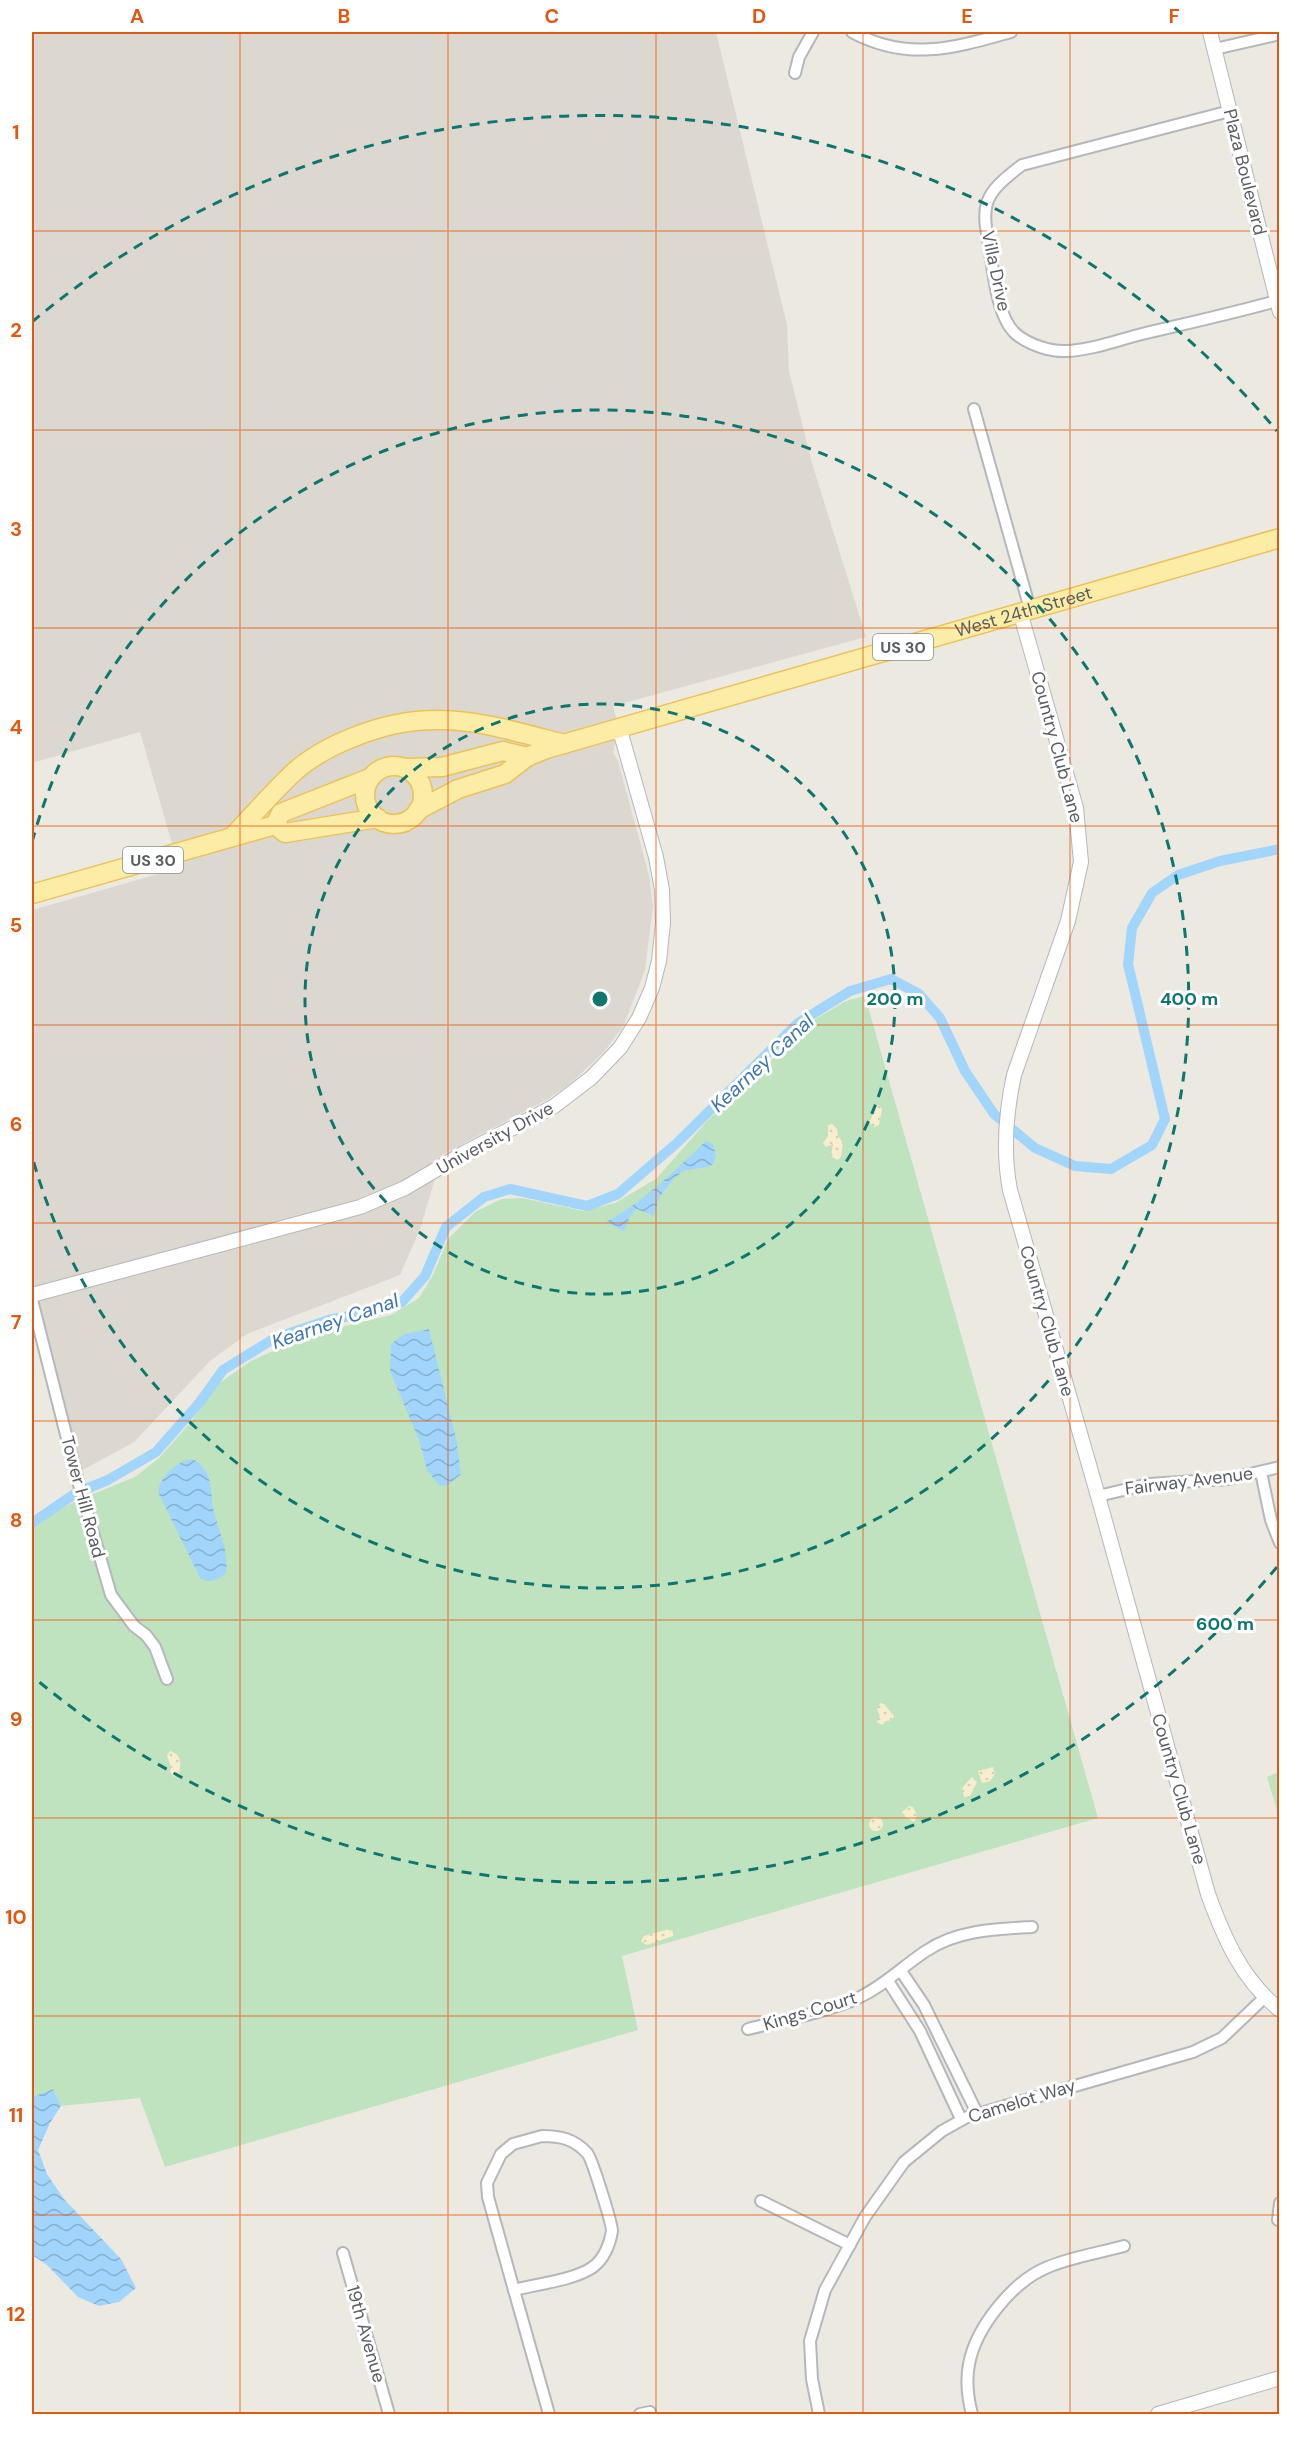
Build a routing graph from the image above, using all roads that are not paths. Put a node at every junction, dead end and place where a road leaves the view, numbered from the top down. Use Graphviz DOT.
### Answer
graph roads {
  1 [pos="813,32"];
  2 [pos="852,32"];
  3 [pos="1011,32"];
  4 [pos="1210,32"];
  5 [pos="1280,34"];
  6 [pos="1215,49"];
  7 [pos="795,73"];
  8 [pos="1230,111"];
  9 [pos="1279,304"];
  10 [pos="974,409"];
  11 [pos="1280,538"];
  12 [pos="1025,611"];
  13 [pos="619,727"];
  14 [pos="564,744"];
  15 [pos="527,757"];
  16 [pos="406,768"];
  17 [pos="370,778"];
  18 [pos="418,810"];
  19 [pos="378,818"];
  20 [pos="275,825"];
  21 [pos="232,837"];
  22 [pos="32,894"];
  23 [pos="32,1295"];
  24 [pos="32,1300"];
  25 [pos="1280,1467"];
  26 [pos="1261,1472"];
  27 [pos="1098,1496"];
  28 [pos="1280,1543"];
  29 [pos="167,1679"];
  30 [pos="1032,1928"];
  31 [pos="901,1971"];
  32 [pos="888,1981"];
  33 [pos="1264,1998"];
  34 [pos="1280,2010"];
  35 [pos="748,2029"];
  36 [pos="977,2113"];
  37 [pos="961,2120"];
  38 [pos="761,2201"];
  39 [pos="1280,2203"];
  40 [pos="1278,2220"];
  41 [pos="850,2245"];
  42 [pos="1124,2246"];
  43 [pos="343,2253"];
  44 [pos="514,2290"];
  45 [pos="1280,2378"];
  46 [pos="1187,2410"];
  47 [pos="389,2415"];
  48 [pos="549,2415"];
  49 [pos="819,2415"];
  50 [pos="972,2415"];
  51 [pos="1158,2415"];
  1 -- 7 [label="street"];
  2 -- 3 [label="street"];
  4 -- 6 [label="street, Plaza Boulevard"];
  5 -- 6 [label="street"];
  6 -- 8 [label="street, Plaza Boulevard"];
  8 -- 9 [label="street, Plaza Boulevard"];
  8 -- 9 [label="street, Villa Drive"];
  10 -- 12 [label="street"];
  11 -- 12 [label="main road, West 24th Street / US 30"];
  12 -- 13 [label="main road, West 24th Street / US 30"];
  12 -- 27 [label="street, Country Club Lane"];
  13 -- 14 [label="main road, West 24th Street / US 30"];
  13 -- 23 [label="street, University Drive"];
  14 -- 15 [label="main road, West 24th Street / US 30"];
  14 -- 21 [label="main road"];
  15 -- 16 [label="main road, West 24th Street / US 30"];
  15 -- 18 [label="main road, West 24th Street / US 30"];
  16 -- 17 [label="main road, US 30"];
  16 -- 18 [label="main road"];
  17 -- 19 [label="main road"];
  17 -- 20 [label="main road, US 30"];
  18 -- 19 [label="main road, US 30"];
  19 -- 20 [label="main road, US 30"];
  20 -- 21 [label="main road, US 30"];
  21 -- 22 [label="main road, US 30"];
  24 -- 29 [label="street, Tower Hill Road"];
  25 -- 26 [label="street, Fairway Avenue"];
  26 -- 27 [label="street, Fairway Avenue"];
  26 -- 28 [label="street"];
  27 -- 33 [label="street, Country Club Lane"];
  30 -- 31 [label="street, Kings Court"];
  31 -- 32 [label="street, Kings Court"];
  31 -- 36 [label="street"];
  32 -- 35 [label="street, Kings Court"];
  32 -- 37 [label="street"];
  33 -- 34 [label="street, Country Club Lane"];
  33 -- 36 [label="street, Camelot Way"];
  36 -- 37 [label="street, Camelot Way"];
  37 -- 41 [label="street, Camelot Way"];
  38 -- 41 [label="street"];
  39 -- 40 [label="street"];
  41 -- 49 [label="street, Camelot Way"];
  42 -- 50 [label="street"];
  43 -- 47 [label="street, 19th Avenue"];
  44 -- 44 [label="street"];
  44 -- 48 [label="street"];
  45 -- 46 [label="street"];
  46 -- 51 [label="street"];
}
